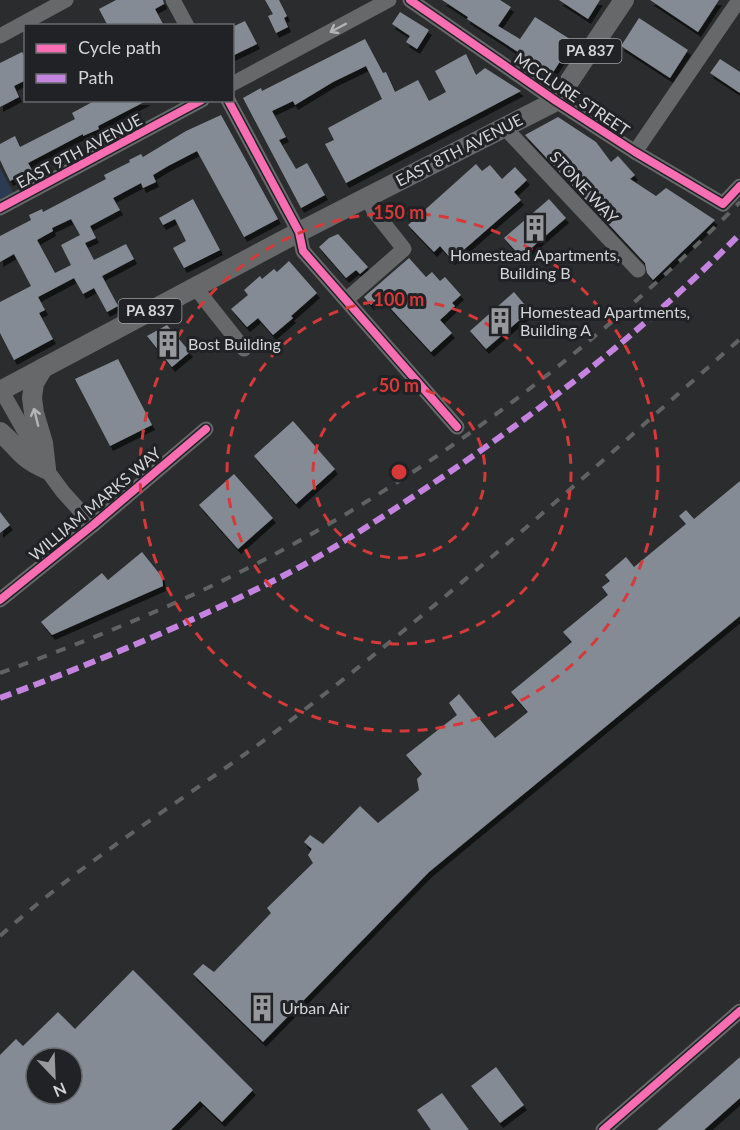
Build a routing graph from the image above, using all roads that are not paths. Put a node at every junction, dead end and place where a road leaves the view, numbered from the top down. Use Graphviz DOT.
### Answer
graph roads {
  1 [pos="66,0"];
  2 [pos="173,0"];
  3 [pos="389,0"];
  4 [pos="410,0"];
  5 [pos="624,0"];
  6 [pos="739,0"];
  7 [pos="429,5"];
  8 [pos="186,24"];
  9 [pos="0,36"];
  10 [pos="234,83"];
  11 [pos="556,101"];
  12 [pos="198,102"];
  13 [pos="229,102"];
  14 [pos="504,127"];
  15 [pos="635,152"];
  16 [pos="740,186"];
  17 [pos="367,197"];
  18 [pos="0,208"];
  19 [pos="298,232"];
  20 [pos="638,270"];
  21 [pos="195,287"];
  22 [pos="347,299"];
  23 [pos="244,349"];
  24 [pos="43,368"];
  25 [pos="0,390"];
  26 [pos="457,427"];
  27 [pos="206,429"];
  28 [pos="0,432"];
  29 [pos="46,469"];
  30 [pos="93,525"];
  31 [pos="0,600"];
  32 [pos="740,1011"];
  33 [pos="603,1130"];
  1 -- 9 [label="street"];
  2 -- 8 [label="street"];
  3 -- 10 [label="street, one-way"];
  4 -- 7 [label="street, MCCLURE STREET"];
  5 -- 11 [label="main road, EAST 8TH AVENUE / PA 837"];
  6 -- 15 [label="street"];
  7 -- 11 [label="street, MCCLURE STREET"];
  11 -- 14 [label="main road, EAST 8TH AVENUE / PA 837"];
  11 -- 15 [label="street, MCCLURE STREET"];
  12 -- 18 [label="street, EAST 9TH AVENUE"];
  13 -- 19 [label="street"];
  14 -- 17 [label="main road, EAST 8TH AVENUE / PA 837"];
  14 -- 20 [label="street, STONE WAY"];
  15 -- 16 [label="street, MCCLURE STREET"];
  17 -- 19 [label="main road, EAST 8TH AVENUE / PA 837"];
  17 -- 22 [label="street"];
  19 -- 21 [label="main road, EAST 8TH AVENUE / PA 837"];
  19 -- 22 [label="street"];
  21 -- 23 [label="street"];
  21 -- 24 [label="main road, EAST 8TH AVENUE / PA 837"];
  22 -- 26 [label="street"];
  24 -- 25 [label="main road, EAST 8TH AVENUE / PA 837"];
  29 -- 24 [label="main road, one-way"];
  25 -- 29 [label="street"];
  27 -- 30 [label="street, WILLIAM MARKS WAY"];
  28 -- 29 [label="main road"];
  29 -- 30 [label="street"];
  30 -- 31 [label="street, WILLIAM MARKS WAY"];
  32 -- 33 [label="street"];
}
